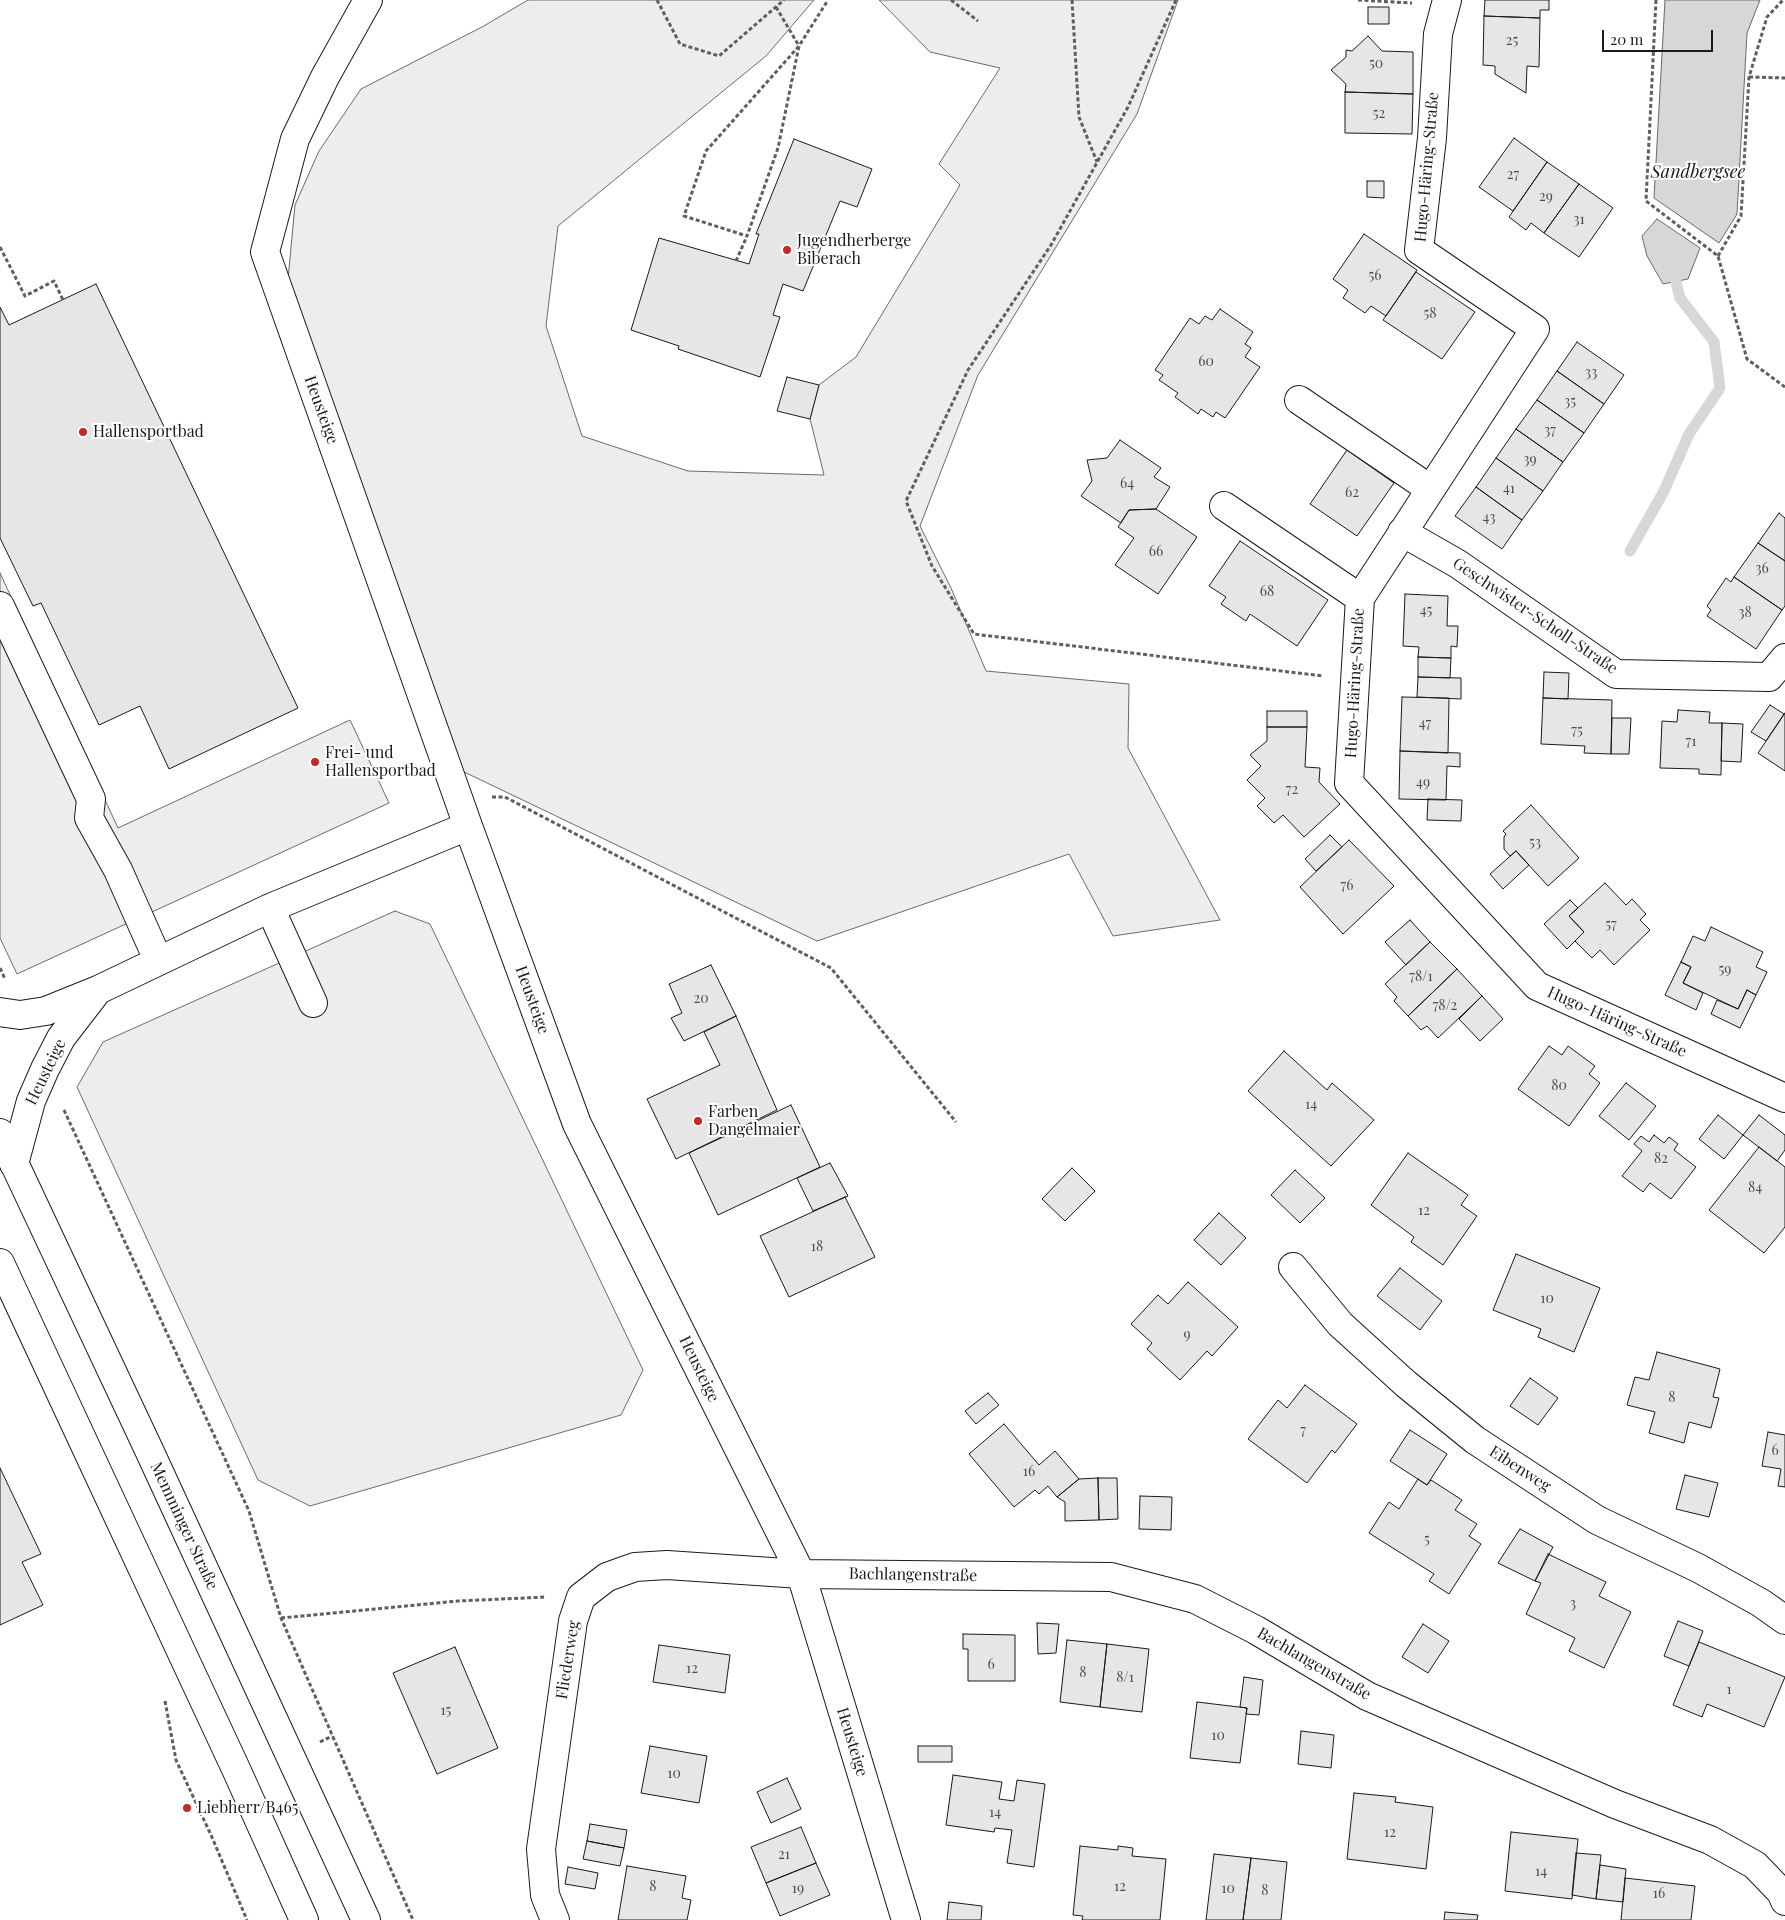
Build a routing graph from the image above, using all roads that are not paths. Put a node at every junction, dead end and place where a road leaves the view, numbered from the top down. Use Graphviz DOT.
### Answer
graph roads {
  1 [pos="368,0"];
  2 [pos="1446,2"];
  3 [pos="1298,400"];
  4 [pos="1430,489"];
  5 [pos="1224,506"];
  6 [pos="1402,532"];
  7 [pos="1360,598"];
  8 [pos="0,606"];
  9 [pos="1785,658"];
  10 [pos="468,826"];
  11 [pos="270,908"];
  12 [pos="158,960"];
  13 [pos="98,990"];
  14 [pos="313,1003"];
  15 [pos="0,1012"];
  16 [pos="1785,1098"];
  17 [pos="0,1133"];
  18 [pos="14,1164"];
  19 [pos="0,1263"];
  20 [pos="1294,1267"];
  21 [pos="801,1574"];
  22 [pos="1785,1620"];
  23 [pos="1784,1893"];
  24 [pos="304,1920"];
  25 [pos="366,1920"];
  26 [pos="555,1920"];
  27 [pos="906,1920"];
  1 -- 10 [label="street, Heusteige"];
  2 -- 4 [label="street, Hugo-Häring-Straße"];
  3 -- 4 [label="street"];
  4 -- 6 [label="street, Hugo-Häring-Straße"];
  5 -- 7 [label="street"];
  6 -- 7 [label="street, Hugo-Häring-Straße"];
  6 -- 9 [label="street, Geschwister-Scholl-Straße"];
  7 -- 16 [label="street, Hugo-Häring-Straße"];
  8 -- 12 [label="street"];
  10 -- 11 [label="street, Heusteige"];
  10 -- 21 [label="street, Heusteige"];
  11 -- 12 [label="street, Heusteige"];
  11 -- 14 [label="street"];
  12 -- 13 [label="street, Heusteige"];
  13 -- 15 [label="street, Heusteige"];
  13 -- 18 [label="street, Heusteige"];
  17 -- 18 [label="street, Memminger Straße"];
  18 -- 25 [label="street, Memminger Straße"];
  19 -- 24 [label="street"];
  20 -- 22 [label="street, Eibenweg"];
  21 -- 23 [label="street, Bachlangenstraße"];
  21 -- 26 [label="street, Fliederweg"];
  21 -- 27 [label="street, Heusteige"];
}
